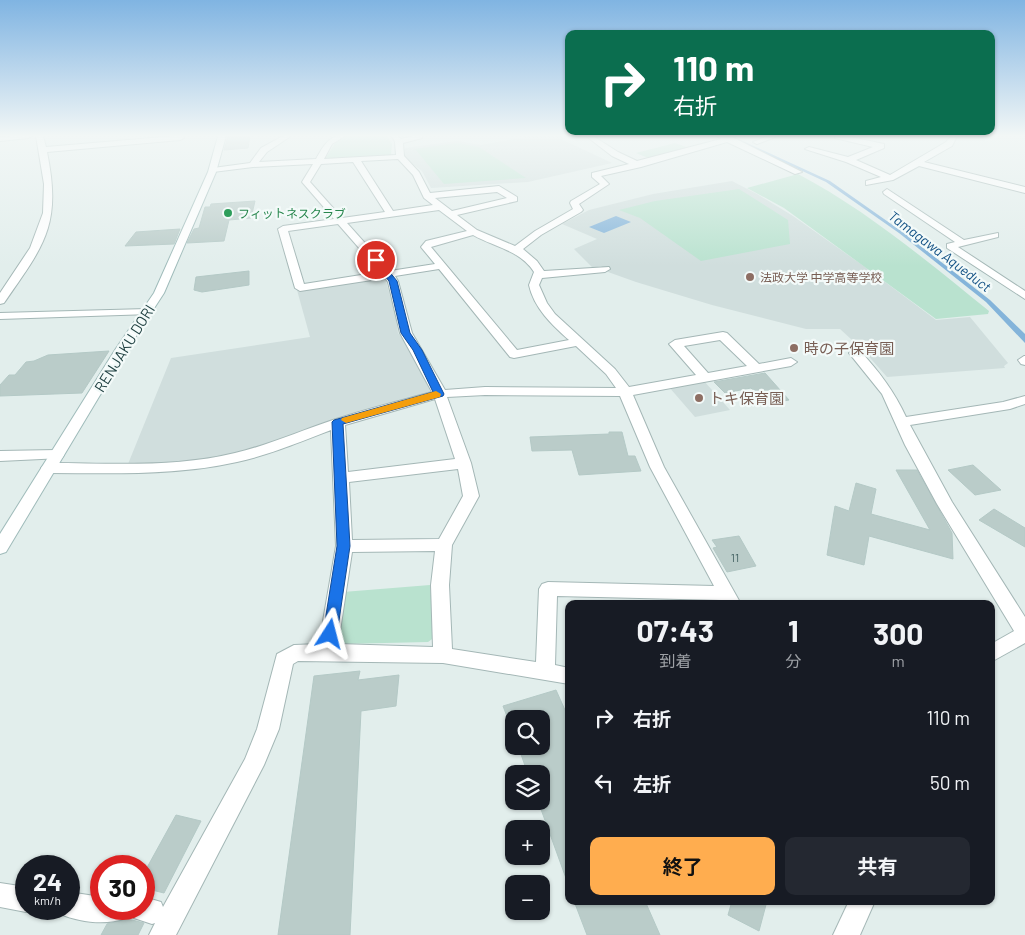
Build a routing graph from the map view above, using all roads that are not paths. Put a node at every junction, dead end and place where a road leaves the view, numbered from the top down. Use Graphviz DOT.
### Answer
graph roads {
  1 [pos="46,180"];
  2 [pos="209,180"];
  3 [pos="307,180"];
  4 [pos="369,180"];
  5 [pos="421,180"];
  6 [pos="600,180"];
  7 [pos="883,180"];
  8 [pos="982,180"];
  9 [pos="869,183"];
  10 [pos="1025,190"];
  11 [pos="887,192"];
  12 [pos="427,196"];
  13 [pos="439,207"];
  14 [pos="391,214"];
  15 [pos="449,214"];
  16 [pos="341,221"];
  17 [pos="474,232"];
  18 [pos="995,235"];
  19 [pos="964,243"];
  20 [pos="517,249"];
  21 [pos="441,266"];
  22 [pos="605,269"];
  23 [pos="388,274"];
  24 [pos="538,275"];
  25 [pos="1025,296"];
  26 [pos="0,301"];
  27 [pos="147,312"];
  28 [pos="0,316"];
  29 [pos="579,342"];
  30 [pos="855,353"];
  31 [pos="791,362"];
  32 [pos="756,368"];
  33 [pos="705,377"];
  34 [pos="625,392"];
  35 [pos="439,394"];
  36 [pos="1025,400"];
  37 [pos="338,422"];
  38 [pos="901,422"];
  39 [pos="57,455"];
  40 [pos="0,456"];
  41 [pos="464,463"];
  42 [pos="49,468"];
  43 [pos="341,478"];
  44 [pos="444,545"];
  45 [pos="344,546"];
  46 [pos="0,548"];
  47 [pos="729,598"];
  48 [pos="1025,633"];
  49 [pos="327,652"];
  50 [pos="995,652"];
  51 [pos="443,655"];
  52 [pos="545,672"];
  53 [pos="565,675"];
  54 [pos="0,895"];
  55 [pos="15,897"];
  56 [pos="861,905"];
  57 [pos="162,935"];
  58 [pos="846,935"];
  1 -- 26 [label="street"];
  2 -- 27 [label="street, RENJAKU DORI"];
  3 -- 16 [label="street"];
  4 -- 14 [label="street"];
  5 -- 12 [label="street"];
  6 -- 20 [label="street"];
  7 -- 9 [label="street"];
  8 -- 10 [label="street"];
  11 -- 19 [label="street"];
  12 -- 13 [label="street"];
  12 -- 15 [label="street"];
  13 -- 14 [label="street"];
  13 -- 15 [label="street"];
  14 -- 16 [label="street"];
  15 -- 17 [label="street"];
  16 -- 23 [label="street"];
  16 -- 23 [label="street"];
  17 -- 20 [label="street"];
  17 -- 21 [label="street"];
  18 -- 19 [label="street"];
  19 -- 25 [label="street"];
  20 -- 24 [label="street"];
  21 -- 23 [label="street"];
  21 -- 29 [label="street"];
  22 -- 24 [label="street"];
  23 -- 35 [label="street"];
  24 -- 29 [label="street"];
  27 -- 28 [label="street"];
  27 -- 39 [label="street, RENJAKU DORI"];
  29 -- 34 [label="street"];
  30 -- 38 [label="street"];
  31 -- 32 [label="street"];
  32 -- 33 [label="street"];
  32 -- 33 [label="street"];
  33 -- 34 [label="street"];
  34 -- 35 [label="street"];
  34 -- 47 [label="street"];
  35 -- 37 [label="street"];
  35 -- 41 [label="street"];
  36 -- 38 [label="street"];
  37 -- 42 [label="street"];
  37 -- 43 [label="street"];
  38 -- 48 [label="street"];
  39 -- 40 [label="street"];
  39 -- 42 [label="street, RENJAKU DORI"];
  41 -- 43 [label="street"];
  41 -- 44 [label="street"];
  42 -- 46 [label="street, RENJAKU DORI"];
  43 -- 45 [label="street"];
  44 -- 45 [label="street"];
  44 -- 51 [label="street"];
  45 -- 49 [label="street"];
  47 -- 52 [label="street"];
  48 -- 50 [label="street"];
  49 -- 51 [label="street"];
  49 -- 57 [label="street"];
  51 -- 52 [label="street"];
  52 -- 53 [label="street"];
  54 -- 55 [label="street"];
  56 -- 58 [label="street"];
}
